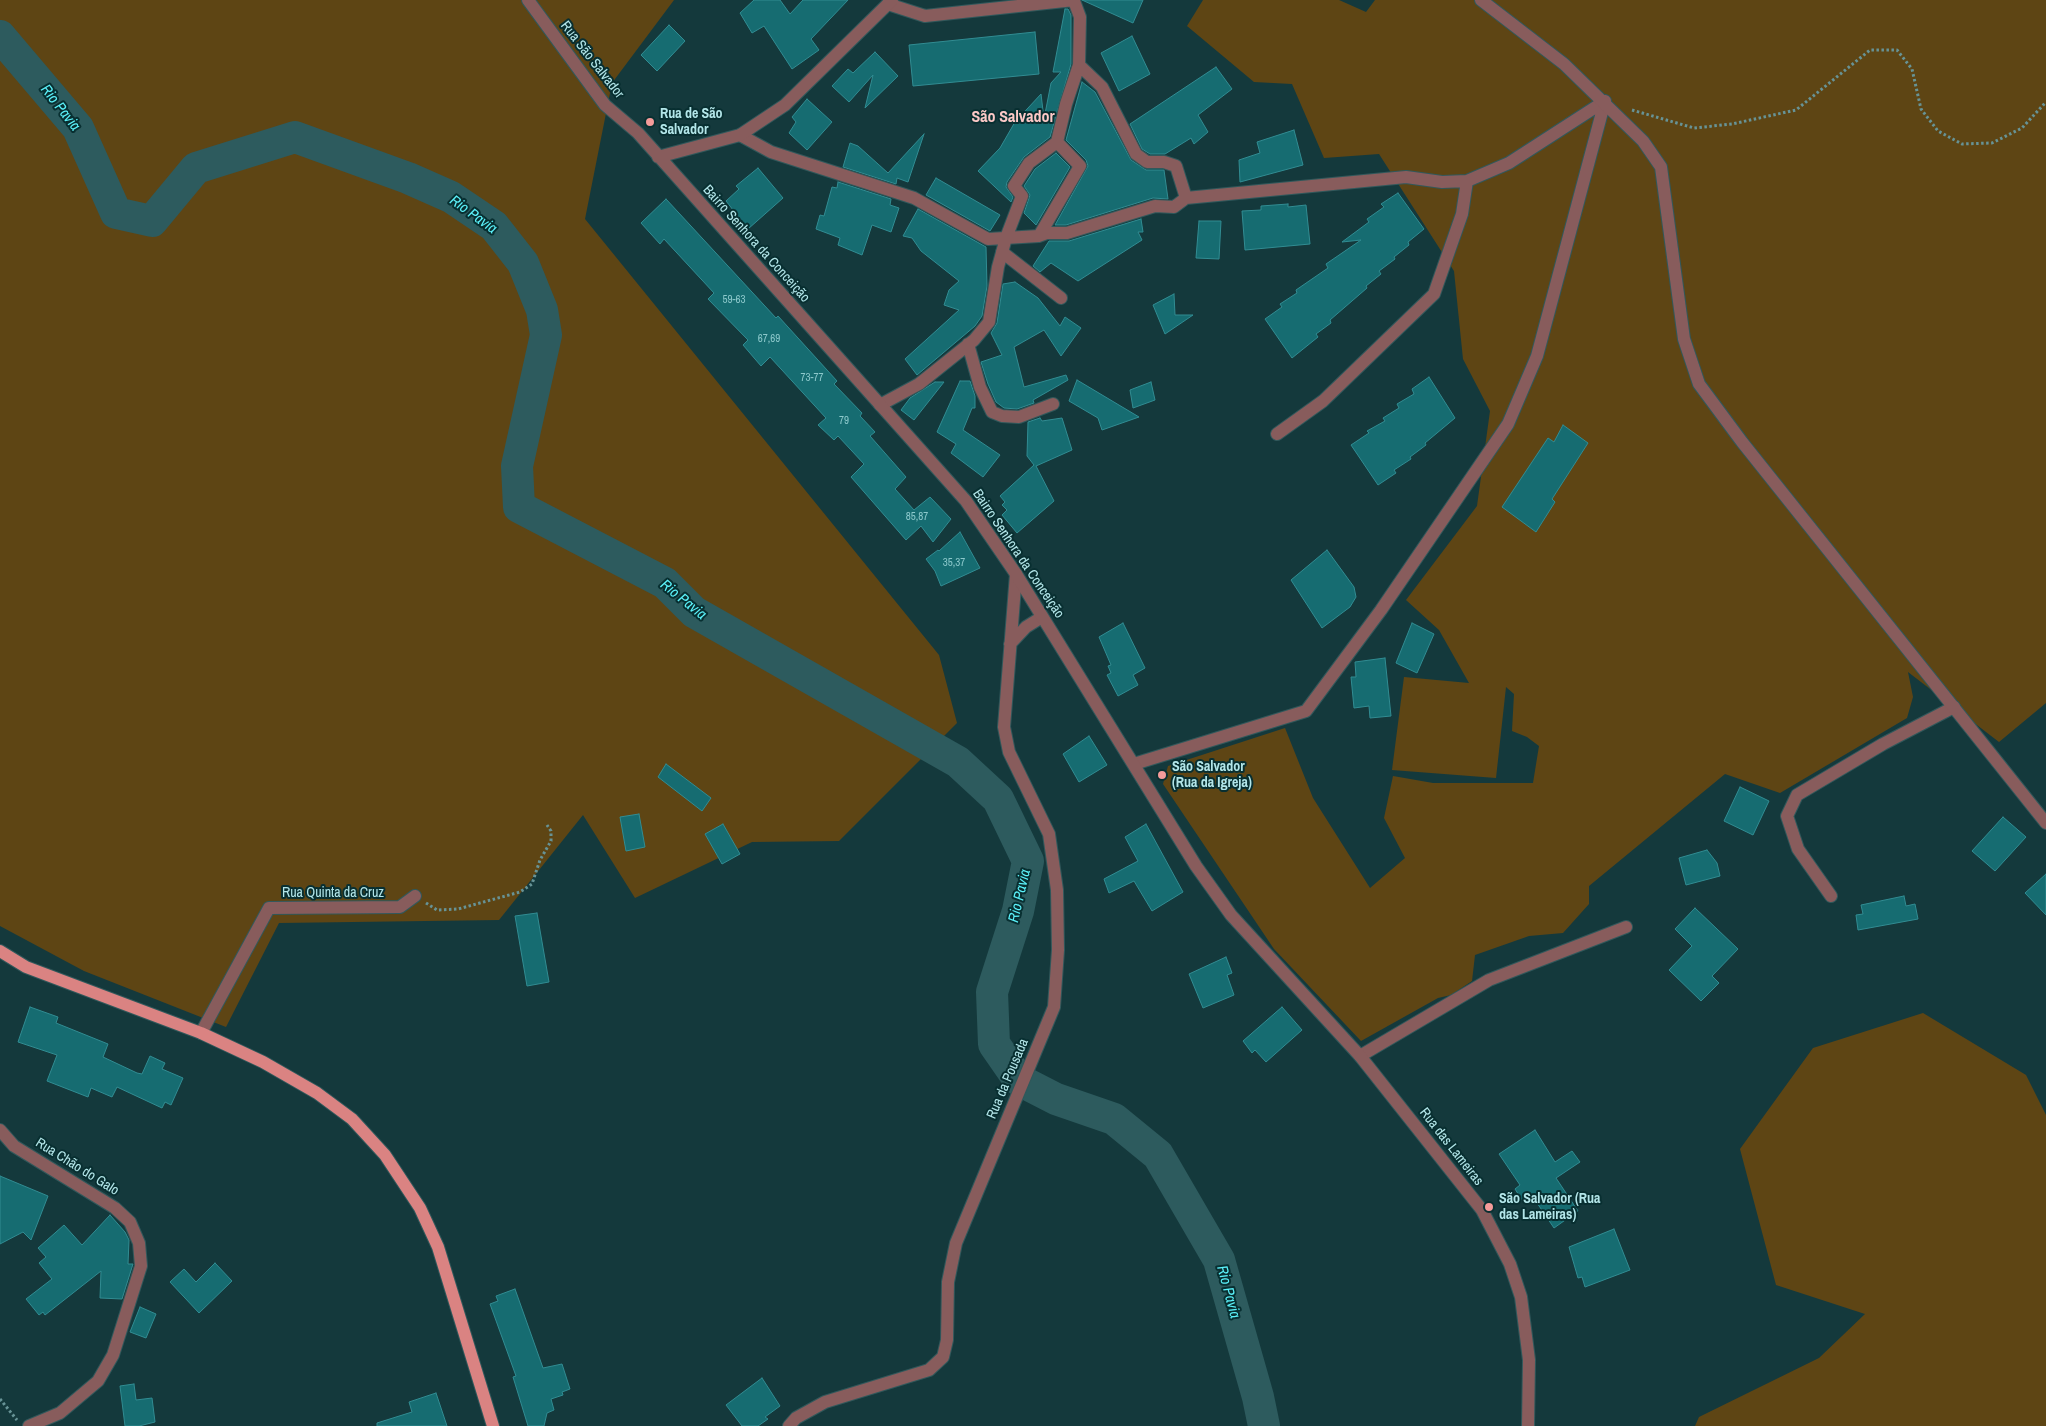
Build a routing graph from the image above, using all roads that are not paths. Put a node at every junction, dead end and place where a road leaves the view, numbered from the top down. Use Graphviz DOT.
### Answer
graph roads {
  1 [pos="528,0"];
  2 [pos="1074,0"];
  3 [pos="1481,0"];
  4 [pos="890,2"];
  5 [pos="1080,64"];
  6 [pos="1605,101"];
  7 [pos="740,135"];
  8 [pos="1057,142"];
  9 [pos="658,156"];
  10 [pos="1468,181"];
  11 [pos="1186,198"];
  12 [pos="1039,236"];
  13 [pos="1006,238"];
  14 [pos="1002,252"];
  15 [pos="1061,298"];
  16 [pos="968,344"];
  17 [pos="1053,404"];
  18 [pos="880,405"];
  19 [pos="1277,434"];
  20 [pos="1016,574"];
  21 [pos="1042,617"];
  22 [pos="1010,644"];
  23 [pos="1954,707"];
  24 [pos="1134,764"];
  25 [pos="2046,823"];
  26 [pos="415,896"];
  27 [pos="1831,896"];
  28 [pos="1626,927"];
  29 [pos="0,951"];
  30 [pos="1289,978"];
  31 [pos="201,1033"];
  32 [pos="1360,1056"];
  33 [pos="0,1130"];
  34 [pos="30,1426"];
  35 [pos="493,1426"];
  36 [pos="789,1426"];
  37 [pos="1528,1426"];
  1 -- 9 [label="street, Rua São Salvador"];
  2 -- 4 [label="street"];
  2 -- 5 [label="street"];
  3 -- 6 [label="street"];
  4 -- 7 [label="street"];
  5 -- 8 [label="street"];
  5 -- 11 [label="street"];
  6 -- 10 [label="street"];
  6 -- 23 [label="street"];
  6 -- 24 [label="street"];
  7 -- 9 [label="street"];
  7 -- 13 [label="street"];
  8 -- 12 [label="street"];
  8 -- 13 [label="street"];
  9 -- 18 [label="street, Bairro Senhora da Conceição"];
  10 -- 11 [label="street"];
  10 -- 19 [label="street"];
  11 -- 12 [label="street"];
  12 -- 13 [label="street"];
  13 -- 14 [label="street"];
  14 -- 15 [label="street"];
  14 -- 16 [label="street"];
  16 -- 17 [label="street"];
  16 -- 18 [label="street"];
  18 -- 20 [label="street, Bairro Senhora da Conceição"];
  20 -- 21 [label="street, Bairro Senhora da Conceição"];
  20 -- 22 [label="street, Rua da Pousada"];
  21 -- 22 [label="street"];
  21 -- 24 [label="street, Bairro Senhora da Conceição"];
  22 -- 36 [label="street, Rua da Pousada"];
  23 -- 25 [label="street"];
  23 -- 27 [label="street"];
  24 -- 30 [label="street, Bairro Senhora da Conceição"];
  26 -- 31 [label="street, Rua Quinta da Cruz"];
  28 -- 32 [label="street"];
  29 -- 31 [label="main road"];
  30 -- 32 [label="street, Rua das Lameiras"];
  31 -- 35 [label="main road"];
  32 -- 37 [label="street, Rua das Lameiras"];
  33 -- 34 [label="street, Rua Chão do Galo"];
}
